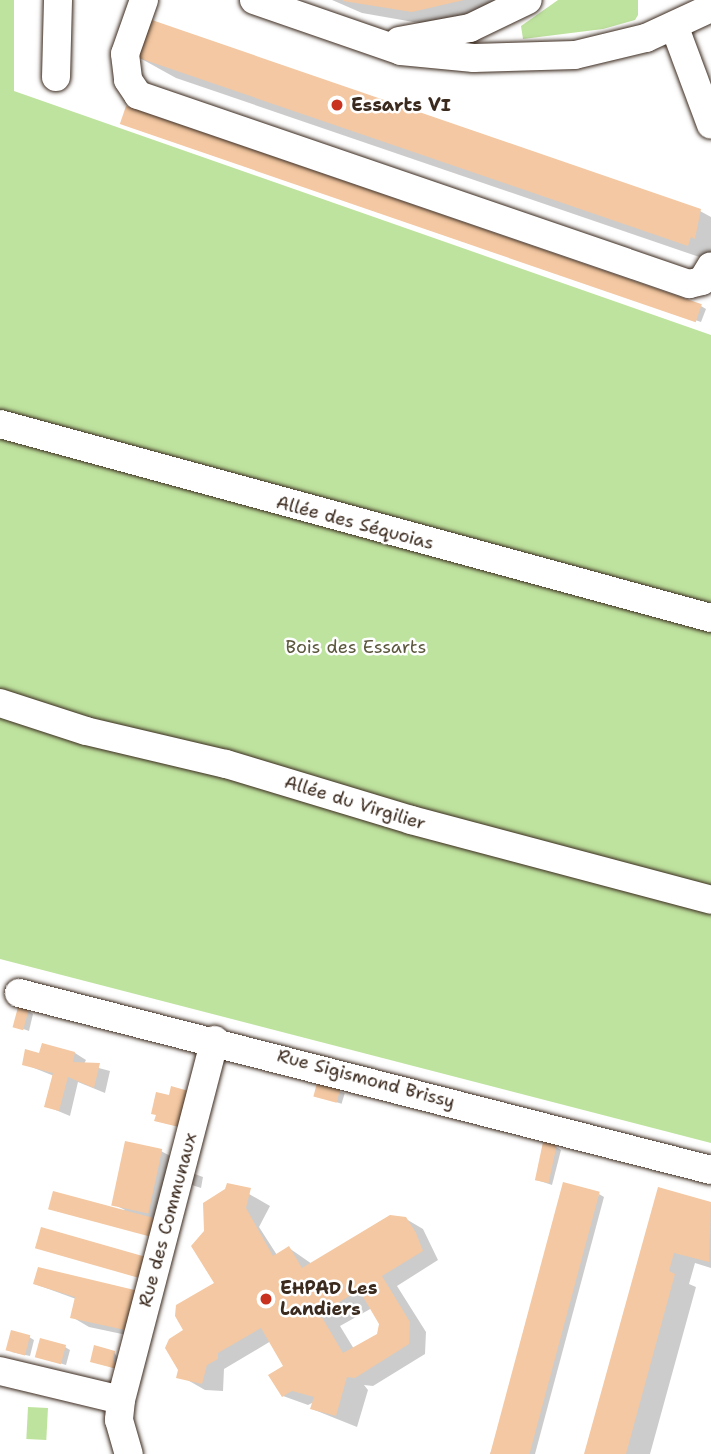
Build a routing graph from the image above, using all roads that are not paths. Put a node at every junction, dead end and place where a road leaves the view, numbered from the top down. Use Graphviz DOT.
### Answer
graph roads {
  1 [pos="58,0"];
  2 [pos="144,0"];
  3 [pos="254,0"];
  4 [pos="518,7"];
  5 [pos="711,8"];
  6 [pos="675,28"];
  7 [pos="378,43"];
  8 [pos="524,58"];
  9 [pos="56,77"];
  10 [pos="711,125"];
  11 [pos="711,266"];
  12 [pos="0,424"];
  13 [pos="711,618"];
  14 [pos="0,703"];
  15 [pos="711,900"];
  16 [pos="19,993"];
  17 [pos="215,1040"];
  18 [pos="711,1170"];
  19 [pos="0,1371"];
  20 [pos="121,1400"];
  21 [pos="129,1454"];
  1 -- 9 [label="street"];
  2 -- 11 [label="street"];
  3 -- 7 [label="street"];
  4 -- 7 [label="street"];
  4 -- 8 [label="street"];
  5 -- 6 [label="street"];
  6 -- 8 [label="street"];
  6 -- 10 [label="street"];
  7 -- 8 [label="street"];
  12 -- 13 [label="street, Allée des Séquoias"];
  14 -- 15 [label="street, Allée du Virgilier"];
  16 -- 17 [label="street, Rue Sigismond Brissy"];
  17 -- 18 [label="street, Rue Sigismond Brissy"];
  17 -- 20 [label="street, Rue des Communaux"];
  19 -- 20 [label="street"];
  20 -- 21 [label="street, Rue des Communaux"];
}
